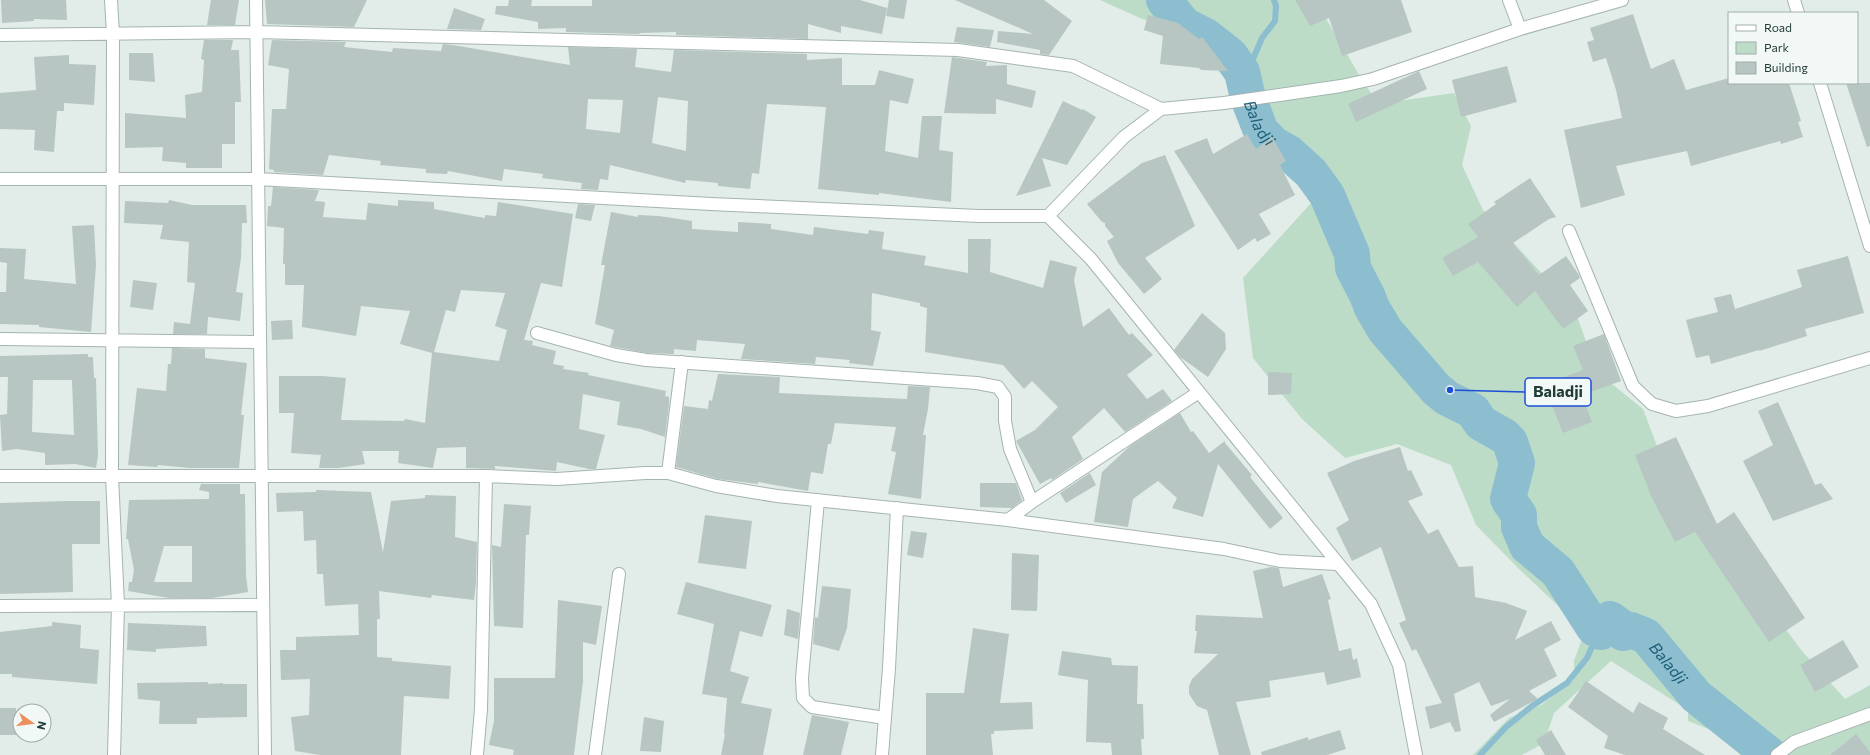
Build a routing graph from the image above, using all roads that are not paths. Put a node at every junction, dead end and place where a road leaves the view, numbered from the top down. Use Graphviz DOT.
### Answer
graph roads {
  1 [pos="111,0"];
  2 [pos="256,0"];
  3 [pos="1510,0"];
  4 [pos="1622,0"];
  5 [pos="1794,0"];
  6 [pos="1798,12"];
  7 [pos="1520,29"];
  8 [pos="256,32"];
  9 [pos="113,34"];
  10 [pos="0,36"];
  11 [pos="1820,84"];
  12 [pos="1161,109"];
  13 [pos="0,179"];
  14 [pos="111,179"];
  15 [pos="258,179"];
  16 [pos="1048,216"];
  17 [pos="1569,231"];
  18 [pos="1870,246"];
  19 [pos="536,333"];
  20 [pos="0,339"];
  21 [pos="112,340"];
  22 [pos="260,342"];
  23 [pos="1870,358"];
  24 [pos="682,362"];
  25 [pos="1199,392"];
  26 [pos="668,473"];
  27 [pos="0,476"];
  28 [pos="112,476"];
  29 [pos="262,476"];
  30 [pos="486,476"];
  31 [pos="818,500"];
  32 [pos="1032,502"];
  33 [pos="897,508"];
  34 [pos="1008,520"];
  35 [pos="1337,564"];
  36 [pos="619,574"];
  37 [pos="264,605"];
  38 [pos="0,606"];
  39 [pos="118,606"];
  40 [pos="1870,714"];
  41 [pos="885,718"];
  42 [pos="1779,753"];
  43 [pos="114,755"];
  44 [pos="266,755"];
  45 [pos="477,755"];
  46 [pos="595,755"];
  47 [pos="882,755"];
  48 [pos="1416,755"];
  1 -- 9 [label="street"];
  2 -- 8 [label="street"];
  3 -- 7 [label="street"];
  4 -- 7 [label="street"];
  5 -- 6 [label="street"];
  7 -- 12 [label="street"];
  8 -- 9 [label="street"];
  8 -- 12 [label="street"];
  8 -- 15 [label="street"];
  9 -- 10 [label="street"];
  9 -- 14 [label="street"];
  11 -- 18 [label="street"];
  12 -- 16 [label="street"];
  13 -- 14 [label="street"];
  14 -- 15 [label="street"];
  14 -- 21 [label="street"];
  15 -- 16 [label="street"];
  15 -- 22 [label="street"];
  16 -- 25 [label="street"];
  17 -- 23 [label="street"];
  19 -- 24 [label="street"];
  20 -- 21 [label="street"];
  21 -- 22 [label="street"];
  21 -- 28 [label="street"];
  22 -- 29 [label="street"];
  24 -- 26 [label="street"];
  24 -- 32 [label="street"];
  25 -- 32 [label="street"];
  25 -- 35 [label="street"];
  26 -- 30 [label="street"];
  26 -- 31 [label="street"];
  27 -- 28 [label="street"];
  28 -- 29 [label="street"];
  28 -- 39 [label="street"];
  29 -- 30 [label="street"];
  29 -- 37 [label="street"];
  30 -- 45 [label="street"];
  31 -- 33 [label="street"];
  31 -- 41 [label="street"];
  32 -- 34 [label="street"];
  33 -- 34 [label="street"];
  33 -- 41 [label="street"];
  34 -- 35 [label="street"];
  35 -- 48 [label="street"];
  36 -- 46 [label="street"];
  37 -- 39 [label="street"];
  37 -- 44 [label="street"];
  38 -- 39 [label="street"];
  39 -- 43 [label="street"];
  40 -- 42 [label="street"];
  41 -- 47 [label="street"];
}
